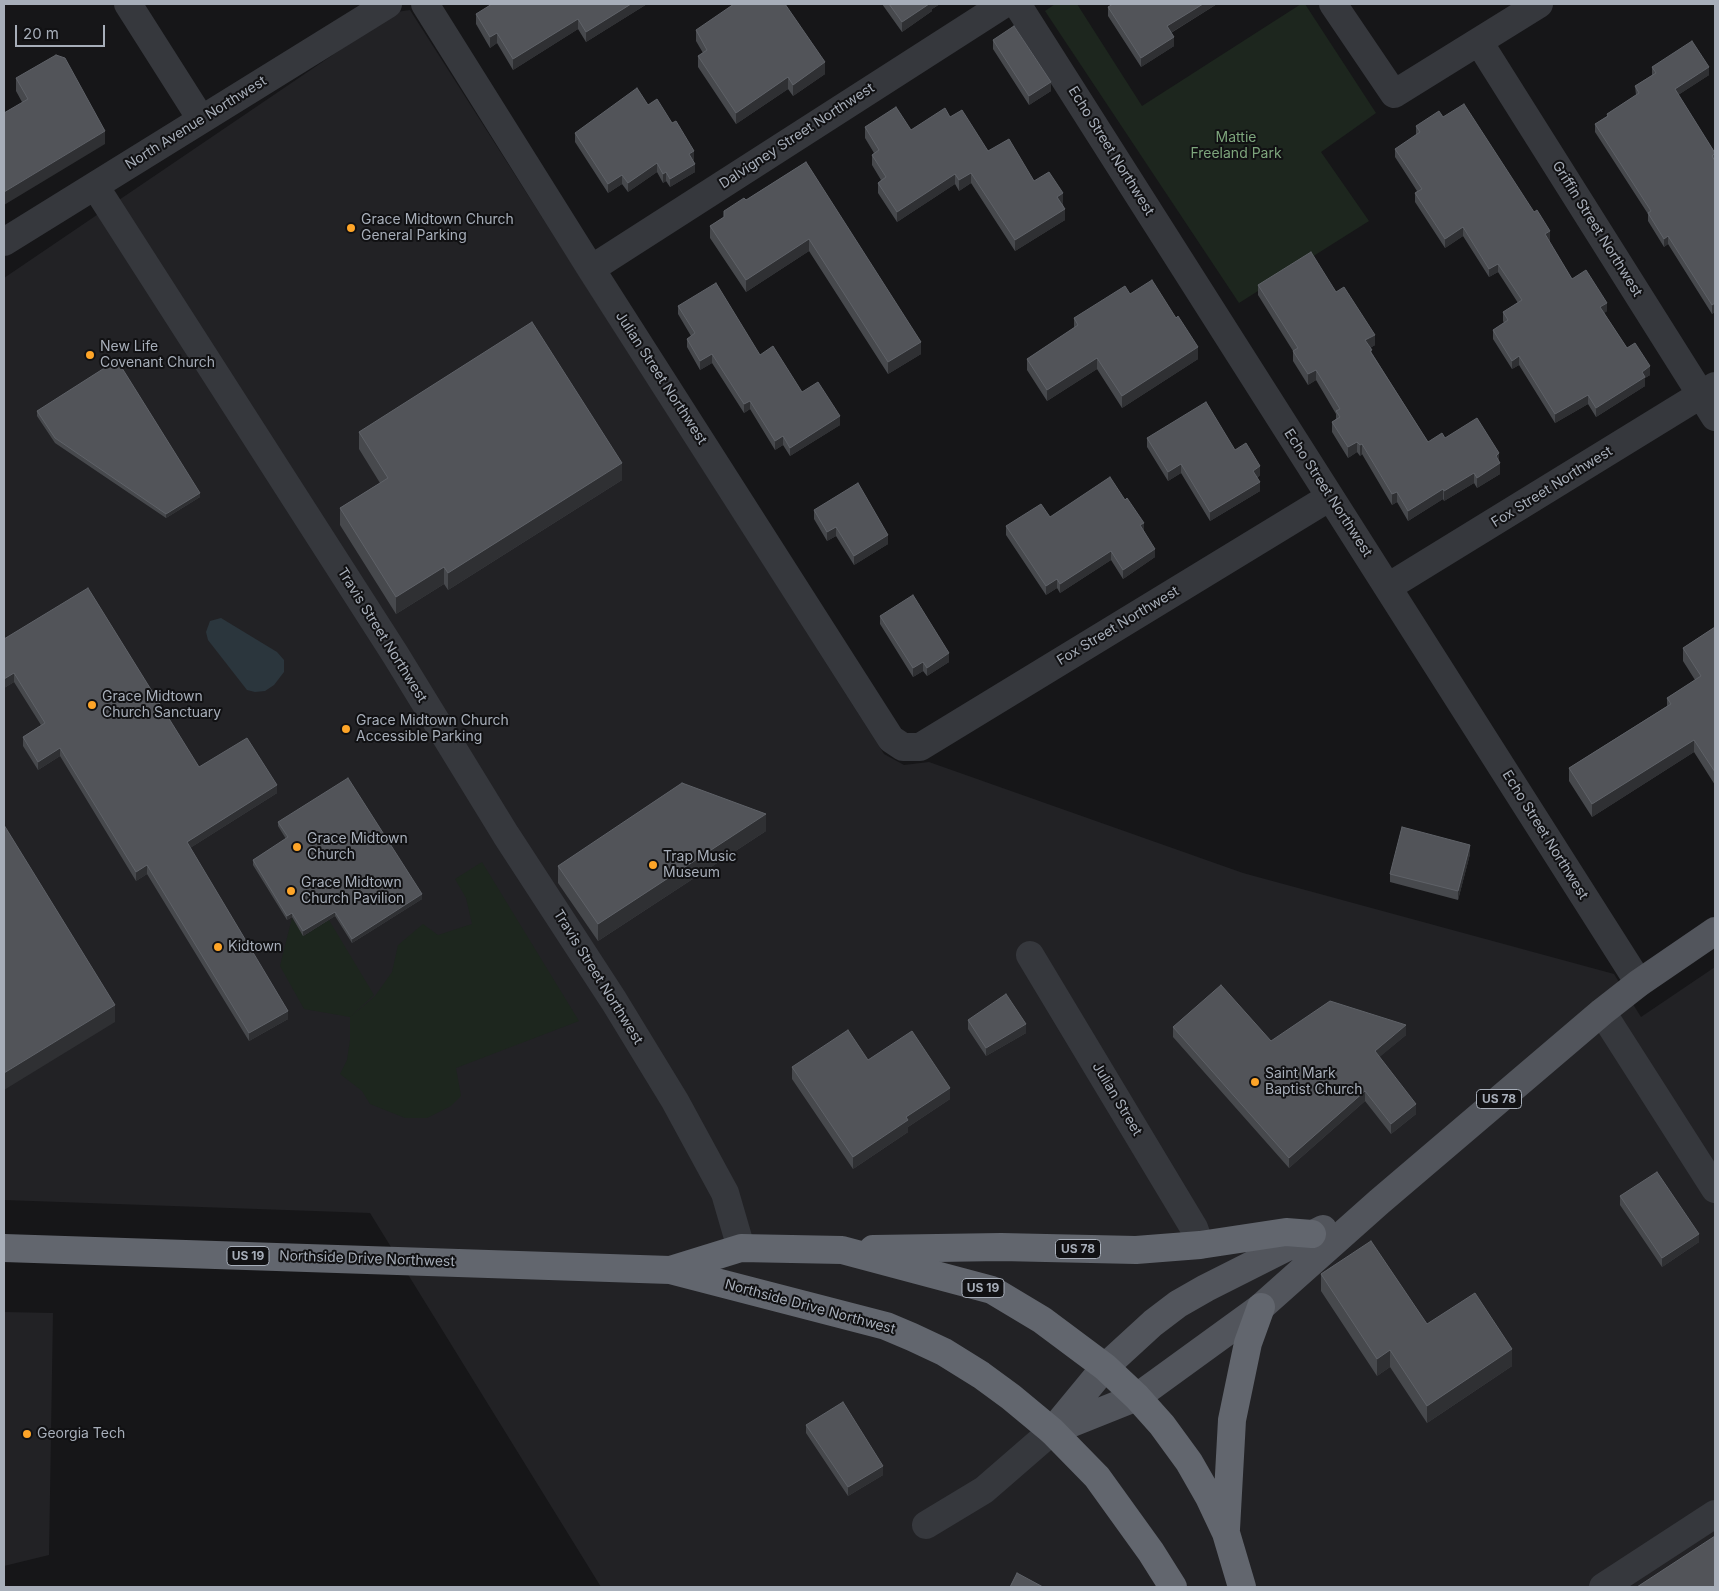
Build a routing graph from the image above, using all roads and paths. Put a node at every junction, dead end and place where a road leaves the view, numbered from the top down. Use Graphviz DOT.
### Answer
graph roads {
  1 [pos="128,4"];
  2 [pos="388,4"];
  3 [pos="425,4"];
  4 [pos="1004,4"];
  5 [pos="1017,4"];
  6 [pos="1333,4"];
  7 [pos="1539,4"];
  8 [pos="1479,42"];
  9 [pos="201,119"];
  10 [pos="95,186"];
  11 [pos="4,242"];
  12 [pos="591,269"];
  13 [pos="1711,399"];
  14 [pos="1330,496"];
  15 [pos="1388,587"];
  16 [pos="903,747"];
  17 [pos="1715,931"];
  18 [pos="1030,955"];
  19 [pos="1639,983"];
  20 [pos="1602,1012"];
  21 [pos="1715,1189"];
  22 [pos="1379,1202"];
  23 [pos="1312,1234"];
  24 [pos="1200,1245"];
  25 [pos="4,1248"];
  26 [pos="741,1248"];
  27 [pos="842,1250"];
  28 [pos="670,1270"];
  29 [pos="1262,1307"];
  30 [pos="1105,1367"];
  31 [pos="1137,1397"];
  32 [pos="1052,1432"];
  33 [pos="1715,1514"];
  34 [pos="926,1525"];
  35 [pos="1226,1533"];
  36 [pos="1173,1587"];
  37 [pos="1242,1587"];
  38 [pos="1603,1587"];
  1 -- 9 [label="street"];
  2 -- 9 [label="street, North Avenue Northwest"];
  3 -- 12 [label="street, Julian Street Northwest"];
  4 -- 12 [label="street, Dalvigney Street Northwest"];
  5 -- 14 [label="street, Echo Street Northwest"];
  6 -- 8 [label="street"];
  7 -- 8 [label="street"];
  8 -- 13 [label="street, Griffin Street Northwest"];
  9 -- 10 [label="street, North Avenue Northwest"];
  10 -- 11 [label="street, North Avenue Northwest"];
  10 -- 26 [label="street, Travis Street Northwest"];
  12 -- 16 [label="street, Julian Street Northwest"];
  13 -- 15 [label="street, Fox Street Northwest"];
  14 -- 15 [label="street, Echo Street Northwest"];
  14 -- 16 [label="street, Fox Street Northwest"];
  15 -- 19 [label="street, Echo Street Northwest"];
  17 -- 19 [label="main road, US 78"];
  18 -- 24 [label="street, Julian Street"];
  19 -- 20 [label="main road, US 78"];
  20 -- 21 [label="street"];
  20 -- 22 [label="main road, US 78"];
  22 -- 23 [label="main road, US 78"];
  22 -- 29 [label="main road, US 78"];
  23 -- 24 [label="highway, US 78"];
  23 -- 30 [label="main road"];
  24 -- 27 [label="highway, US 78"];
  25 -- 28 [label="highway, Northside Drive Northwest / US 19"];
  26 -- 27 [label="highway, Northside Drive Northwest / US 19"];
  26 -- 28 [label="highway, Northside Drive Northwest / US 19"];
  27 -- 30 [label="highway, Northside Drive Northwest / US 19"];
  28 -- 32 [label="highway, Northside Drive Northwest / US 19"];
  29 -- 31 [label="main road, US 78"];
  29 -- 35 [label="highway"];
  30 -- 31 [label="highway, Northside Drive Northwest / US 19"];
  30 -- 32 [label="main road"];
  31 -- 32 [label="main road, US 78"];
  31 -- 35 [label="highway, Northside Drive Northwest / US 19"];
  32 -- 34 [label="street"];
  32 -- 36 [label="highway, Northside Drive Northwest / US 19"];
  33 -- 38 [label="street"];
  35 -- 37 [label="highway, Northside Drive Northwest / US 19"];
}
